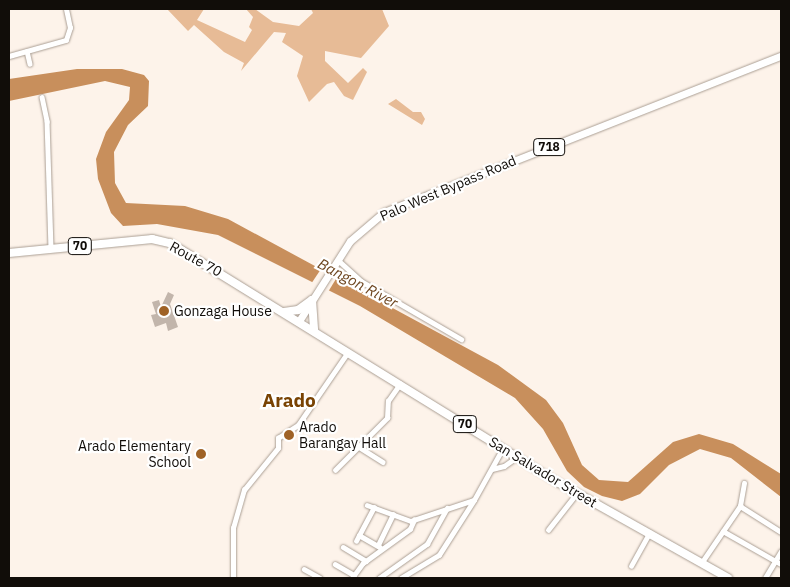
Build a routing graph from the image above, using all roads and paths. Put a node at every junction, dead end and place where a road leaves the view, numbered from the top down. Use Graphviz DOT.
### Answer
graph roads {
  1 [pos="66,9"];
  2 [pos="27,51"];
  3 [pos="9,56"];
  4 [pos="781,56"];
  5 [pos="30,64"];
  6 [pos="42,97"];
  7 [pos="51,248"];
  8 [pos="9,252"];
  9 [pos="337,262"];
  10 [pos="314,296"];
  11 [pos="284,312"];
  12 [pos="299,321"];
  13 [pos="314,331"];
  14 [pos="461,339"];
  15 [pos="348,352"];
  16 [pos="400,384"];
  17 [pos="358,447"];
  18 [pos="503,448"];
  19 [pos="516,457"];
  20 [pos="382,462"];
  21 [pos="492,469"];
  22 [pos="335,470"];
  23 [pos="744,483"];
  24 [pos="577,493"];
  25 [pos="474,500"];
  26 [pos="367,505"];
  27 [pos="740,506"];
  28 [pos="374,507"];
  29 [pos="447,508"];
  30 [pos="393,514"];
  31 [pos="414,520"];
  32 [pos="548,530"];
  33 [pos="723,531"];
  34 [pos="781,532"];
  35 [pos="649,533"];
  36 [pos="359,536"];
  37 [pos="356,542"];
  38 [pos="378,545"];
  39 [pos="343,547"];
  40 [pos="382,550"];
  41 [pos="781,551"];
  42 [pos="775,561"];
  43 [pos="366,562"];
  44 [pos="702,562"];
  45 [pos="335,564"];
  46 [pos="781,564"];
  47 [pos="631,566"];
  48 [pos="304,569"];
  49 [pos="353,577"];
  50 [pos="233,578"];
  51 [pos="320,578"];
  52 [pos="379,578"];
  53 [pos="401,578"];
  54 [pos="728,578"];
  55 [pos="765,578"];
  1 -- 2 [label="street"];
  2 -- 3 [label="street"];
  2 -- 5 [label="street"];
  4 -- 9 [label="main road, Palo West Bypass Road / 718"];
  6 -- 7 [label="street"];
  7 -- 8 [label="highway, Route 70 / 70"];
  7 -- 11 [label="highway, Route 70 / 70"];
  9 -- 10 [label="main road, Palo West Bypass Road / 718"];
  9 -- 14 [label="street"];
  10 -- 11 [label="highway"];
  10 -- 12 [label="main road, Palo West Bypass Road / 718"];
  10 -- 13 [label="highway"];
  11 -- 12 [label="highway, San Salvador Street / 70"];
  12 -- 13 [label="highway, San Salvador Street / 70"];
  13 -- 15 [label="highway, San Salvador Street / 70"];
  15 -- 16 [label="highway, San Salvador Street / 70"];
  15 -- 50 [label="street"];
  16 -- 17 [label="street"];
  16 -- 18 [label="highway, San Salvador Street / 70"];
  17 -- 20 [label="street"];
  17 -- 22 [label="street"];
  18 -- 19 [label="highway, San Salvador Street / 70"];
  18 -- 21 [label="street"];
  19 -- 21 [label="street"];
  19 -- 24 [label="highway, San Salvador Street / 70"];
  21 -- 25 [label="street"];
  23 -- 27 [label="street"];
  24 -- 32 [label="street"];
  24 -- 35 [label="highway, San Salvador Street / 70"];
  25 -- 29 [label="street"];
  25 -- 53 [label="street"];
  26 -- 28 [label="street"];
  27 -- 33 [label="street"];
  27 -- 34 [label="street"];
  28 -- 30 [label="street"];
  28 -- 36 [label="street"];
  29 -- 31 [label="street"];
  29 -- 52 [label="street"];
  30 -- 31 [label="street"];
  30 -- 38 [label="street"];
  31 -- 40 [label="street"];
  33 -- 42 [label="street"];
  33 -- 44 [label="street"];
  35 -- 44 [label="highway, San Salvador Street / 70"];
  35 -- 47 [label="street"];
  36 -- 37 [label="street"];
  36 -- 38 [label="street"];
  38 -- 40 [label="street"];
  39 -- 43 [label="street"];
  40 -- 43 [label="street"];
  41 -- 42 [label="street"];
  42 -- 46 [label="street"];
  42 -- 55 [label="street"];
  43 -- 49 [label="street"];
  44 -- 54 [label="highway, San Salvador Street / 70"];
  45 -- 49 [label="street"];
  48 -- 51 [label="street"];
}
